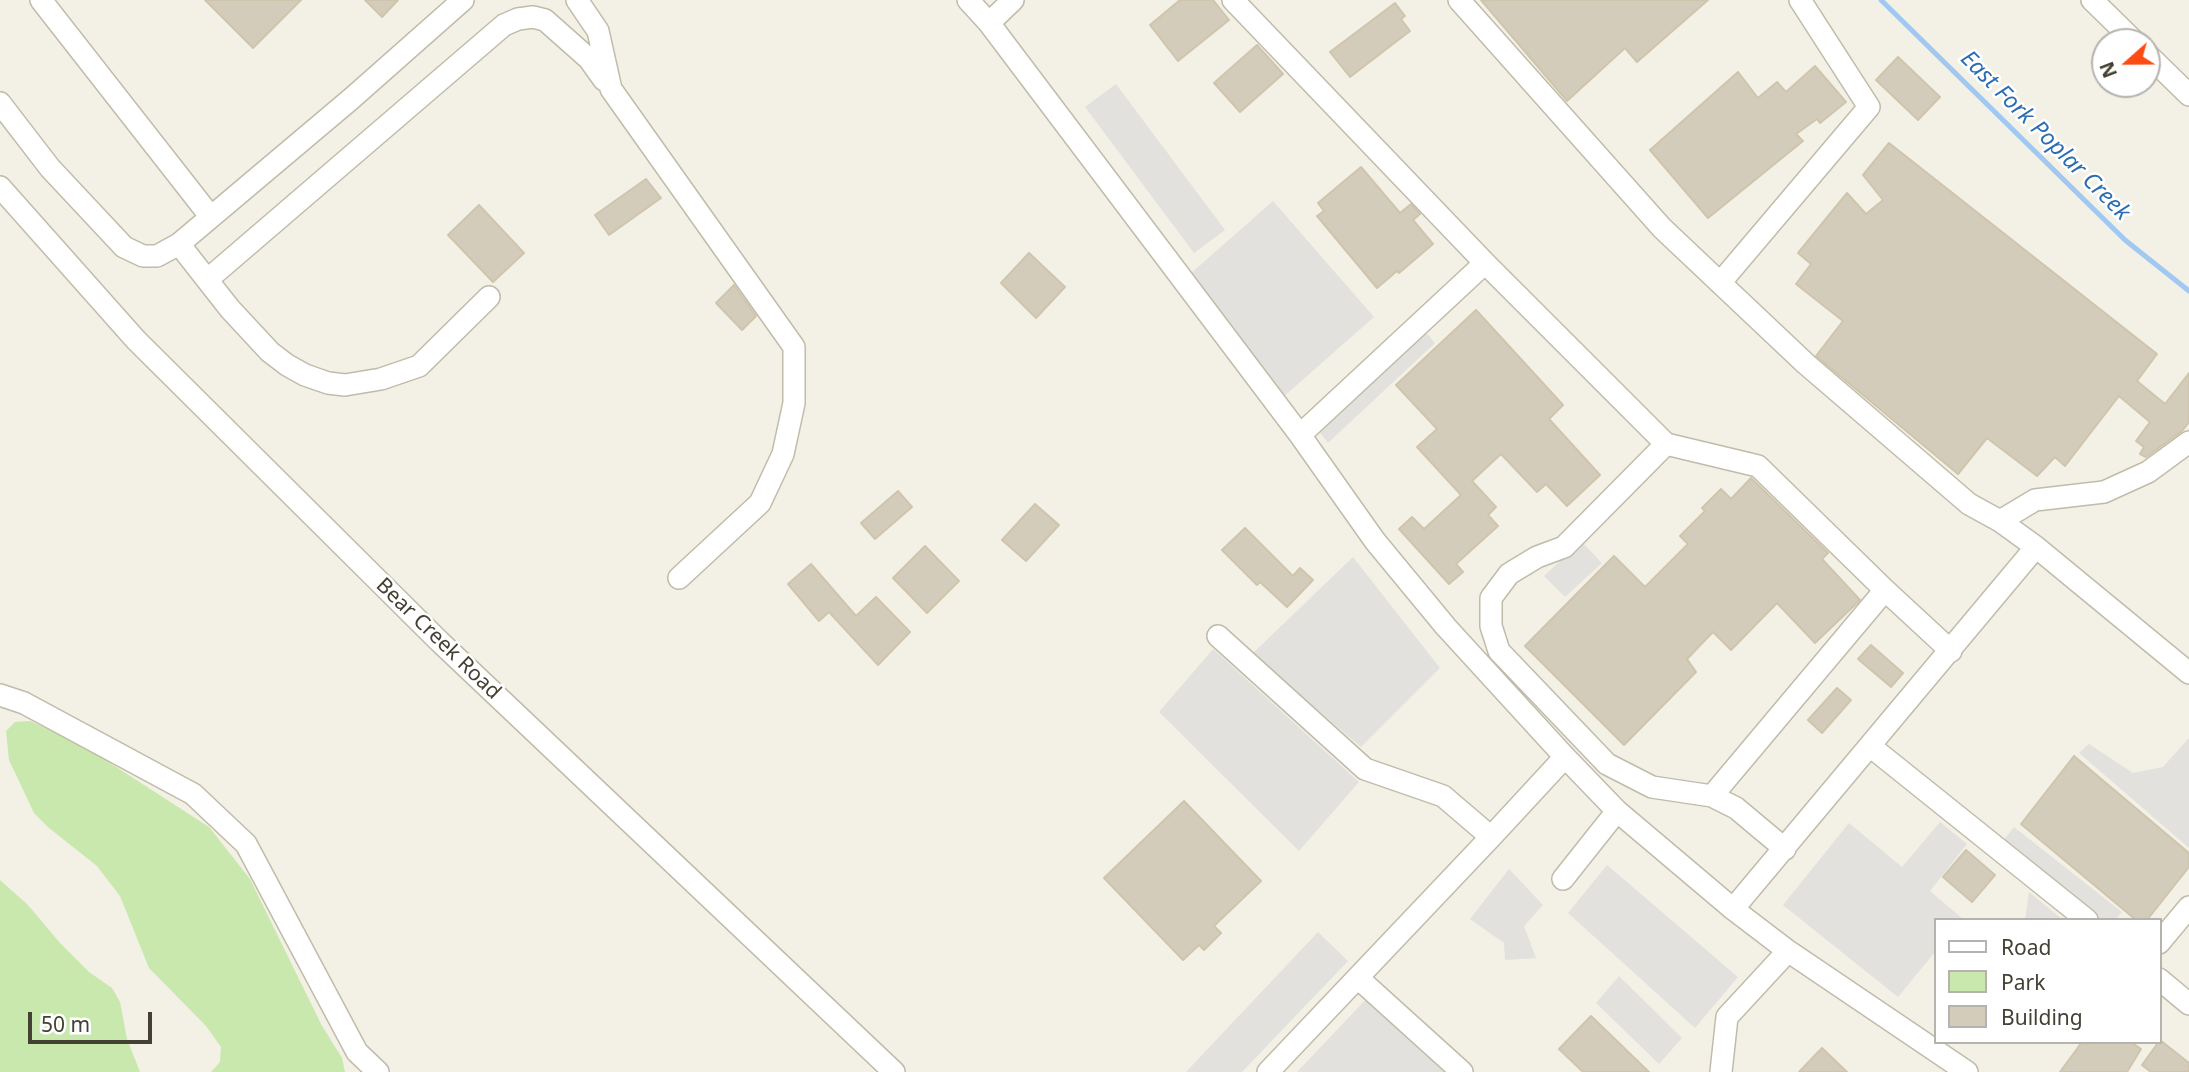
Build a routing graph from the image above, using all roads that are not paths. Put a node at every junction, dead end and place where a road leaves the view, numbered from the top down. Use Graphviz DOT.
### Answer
graph roads {
  1 [pos="41,0"];
  2 [pos="463,0"];
  3 [pos="577,0"];
  4 [pos="968,0"];
  5 [pos="1013,0"];
  6 [pos="1233,0"];
  7 [pos="1459,0"];
  8 [pos="2092,0"];
  9 [pos="1802,4"];
  10 [pos="989,23"];
  11 [pos="2121,28"];
  12 [pos="2161,68"];
  13 [pos="611,89"];
  14 [pos="2189,95"];
  15 [pos="0,103"];
  16 [pos="0,187"];
  17 [pos="210,216"];
  18 [pos="178,244"];
  19 [pos="1485,262"];
  20 [pos="207,280"];
  21 [pos="1720,283"];
  22 [pos="489,297"];
  23 [pos="1300,435"];
  24 [pos="2189,442"];
  25 [pos="1666,444"];
  26 [pos="2000,521"];
  27 [pos="2036,547"];
  28 [pos="679,578"];
  29 [pos="1885,590"];
  30 [pos="1218,636"];
  31 [pos="1951,651"];
  32 [pos="2189,673"];
  33 [pos="0,695"];
  34 [pos="1870,746"];
  35 [pos="1565,757"];
  36 [pos="1712,796"];
  37 [pos="1617,810"];
  38 [pos="1491,837"];
  39 [pos="1785,849"];
  40 [pos="1563,879"];
  41 [pos="2189,906"];
  42 [pos="1733,909"];
  43 [pos="2085,918"];
  44 [pos="2161,941"];
  45 [pos="1788,951"];
  46 [pos="1357,978"];
  47 [pos="2161,981"];
  48 [pos="2189,1004"];
  49 [pos="378,1072"];
  50 [pos="894,1072"];
  51 [pos="1268,1072"];
  52 [pos="1462,1072"];
  53 [pos="1721,1072"];
  54 [pos="1967,1072"];
  1 -- 17 [label="street"];
  2 -- 17 [label="street"];
  3 -- 13 [label="street"];
  4 -- 10 [label="street"];
  5 -- 10 [label="street"];
  6 -- 19 [label="street"];
  7 -- 21 [label="street"];
  8 -- 11 [label="street"];
  9 -- 21 [label="street"];
  10 -- 23 [label="street"];
  12 -- 14 [label="street"];
  13 -- 20 [label="street"];
  13 -- 28 [label="street"];
  15 -- 18 [label="street"];
  16 -- 50 [label="street, Bear Creek Road"];
  17 -- 18 [label="street"];
  18 -- 20 [label="street"];
  19 -- 23 [label="street"];
  19 -- 25 [label="street"];
  20 -- 22 [label="street"];
  21 -- 26 [label="street"];
  23 -- 35 [label="street"];
  24 -- 26 [label="street"];
  25 -- 29 [label="street"];
  25 -- 36 [label="street"];
  26 -- 27 [label="street"];
  27 -- 31 [label="street"];
  27 -- 32 [label="street"];
  29 -- 31 [label="street"];
  29 -- 36 [label="street"];
  30 -- 38 [label="street"];
  31 -- 34 [label="street"];
  33 -- 49 [label="street"];
  34 -- 39 [label="street"];
  34 -- 43 [label="street"];
  35 -- 37 [label="street"];
  35 -- 38 [label="street"];
  36 -- 39 [label="street"];
  37 -- 40 [label="street"];
  37 -- 42 [label="street"];
  38 -- 46 [label="street"];
  39 -- 42 [label="street"];
  41 -- 44 [label="street"];
  42 -- 45 [label="street"];
  45 -- 53 [label="street"];
  45 -- 54 [label="street"];
  46 -- 51 [label="street"];
  46 -- 52 [label="street"];
  47 -- 48 [label="street"];
}
